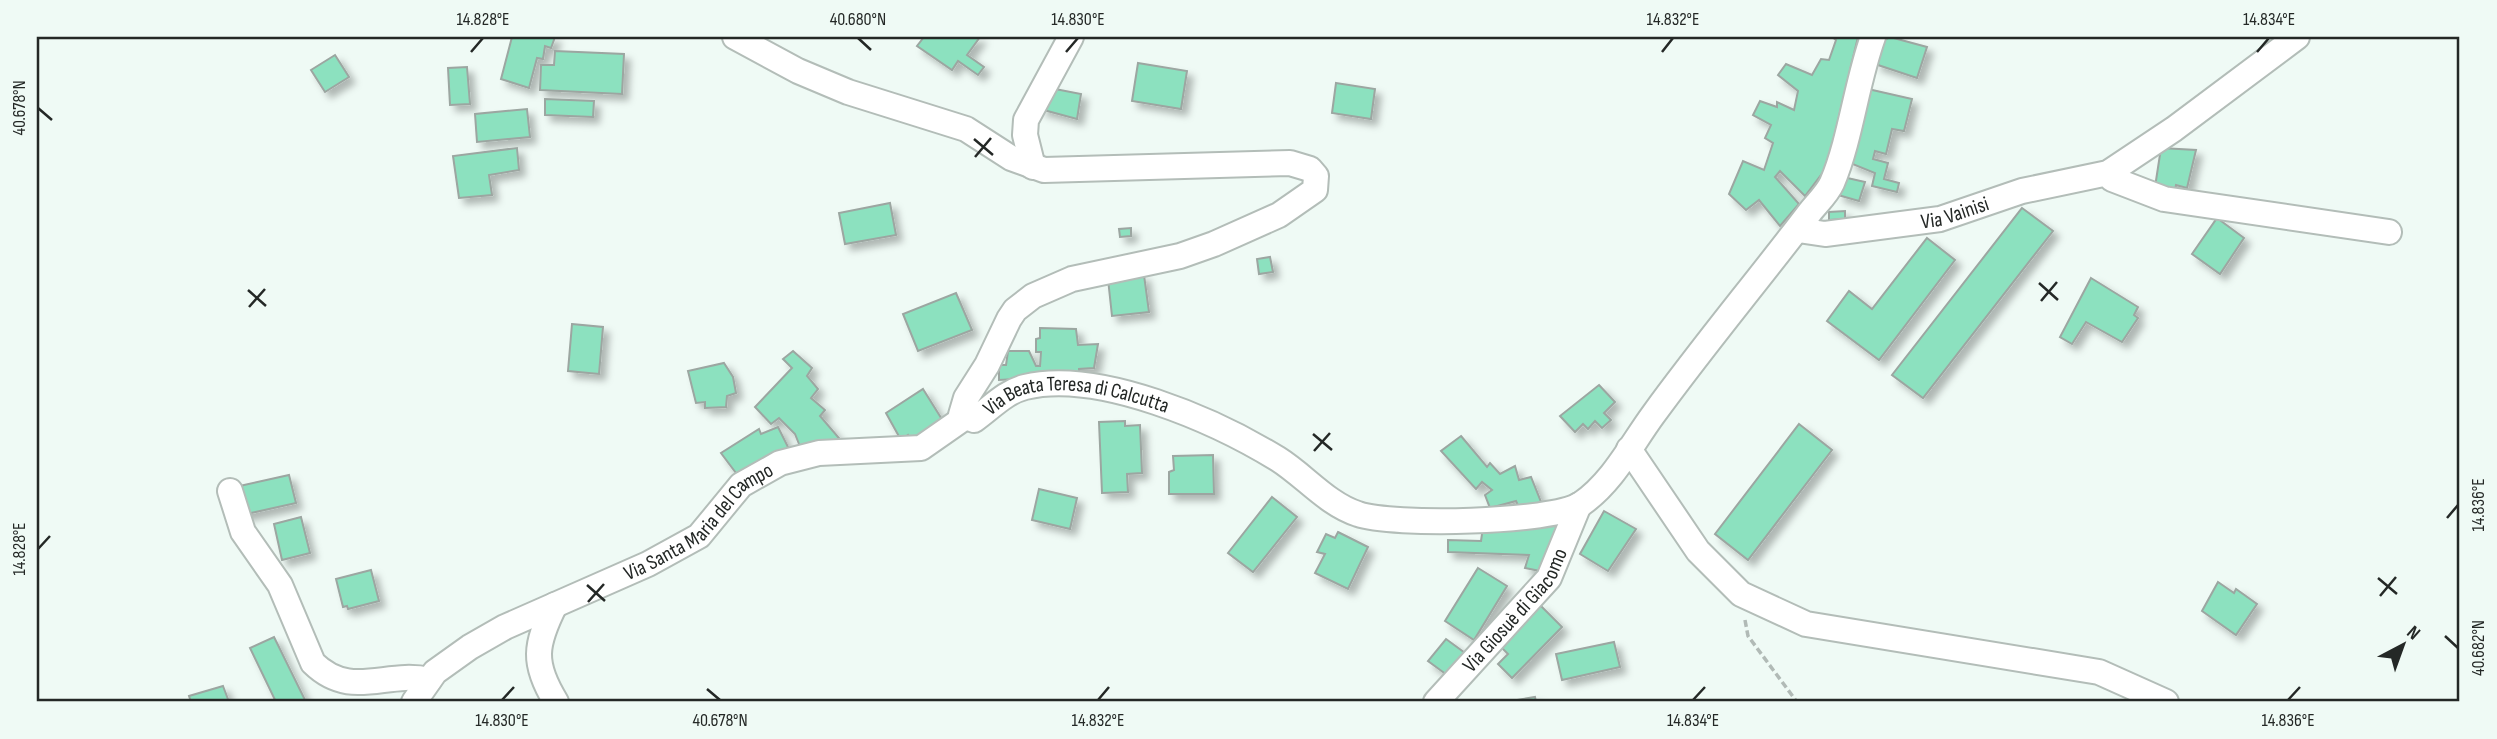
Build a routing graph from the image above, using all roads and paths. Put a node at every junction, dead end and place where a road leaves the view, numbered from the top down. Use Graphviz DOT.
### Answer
graph roads {
  1 [pos="734,37"];
  2 [pos="1071,37"];
  3 [pos="1873,37"];
  4 [pos="2297,37"];
  5 [pos="1033,167"];
  6 [pos="2108,173"];
  7 [pos="1798,230"];
  8 [pos="2389,232"];
  9 [pos="964,418"];
  10 [pos="1629,449"];
  11 [pos="230,491"];
  12 [pos="1579,505"];
  13 [pos="1741,594"];
  14 [pos="555,605"];
  15 [pos="429,680"];
  16 [pos="414,702"];
  17 [pos="556,702"];
  18 [pos="1436,702"];
  19 [pos="1797,702"];
  20 [pos="2166,702"];
  1 -- 5 [label="street, Via Beata Teresa di Calcutta"];
  2 -- 5 [label="street"];
  3 -- 7 [label="street, Via Beata Teresa di Calcutta"];
  4 -- 6 [label="street, Via Vainisi"];
  5 -- 9 [label="street, Via Beata Teresa di Calcutta"];
  6 -- 7 [label="street, Via Vainisi"];
  6 -- 8 [label="street"];
  7 -- 10 [label="street, Via Beata Teresa di Calcutta"];
  9 -- 12 [label="street, Via Beata Teresa di Calcutta"];
  9 -- 14 [label="street, Via Santa Maria del Campo"];
  10 -- 12 [label="street, Via Beata Teresa di Calcutta"];
  10 -- 13 [label="street"];
  11 -- 15 [label="street"];
  12 -- 18 [label="street, Via Giosuè di Giacomo"];
  13 -- 19 [label="path"];
  13 -- 20 [label="street"];
  14 -- 15 [label="street, Via Santa Maria del Campo"];
  14 -- 17 [label="street"];
  15 -- 16 [label="street, Via Santa Maria del Campo"];
}
